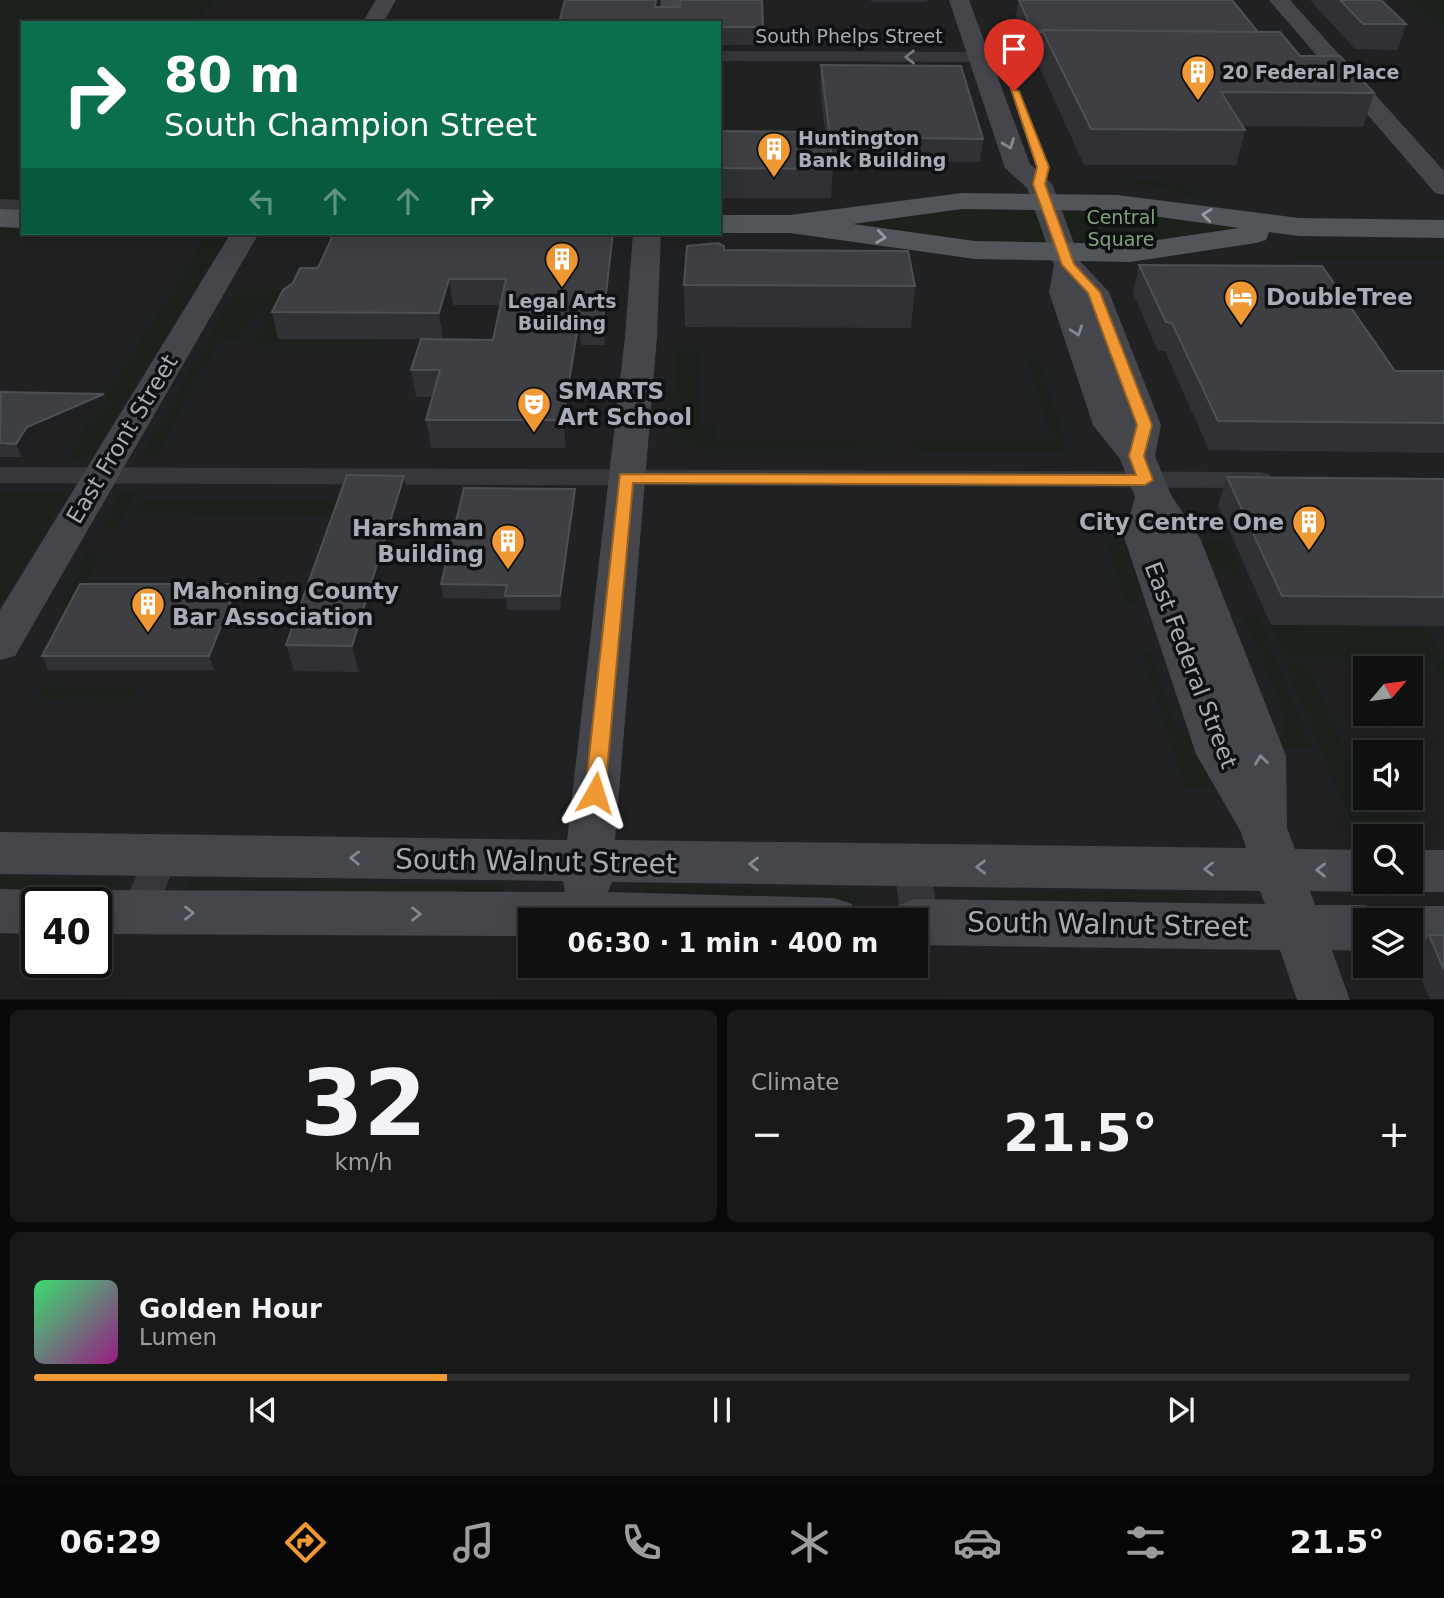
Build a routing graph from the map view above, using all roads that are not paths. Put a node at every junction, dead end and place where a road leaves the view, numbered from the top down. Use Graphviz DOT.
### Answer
graph roads {
  1 [pos="386,0"];
  2 [pos="671,0"];
  3 [pos="959,0"];
  4 [pos="1279,0"];
  5 [pos="373,21"];
  6 [pos="668,21"];
  7 [pos="999,52"];
  8 [pos="721,56"];
  9 [pos="1095,56"];
  10 [pos="1444,187"];
  11 [pos="1042,193"];
  12 [pos="0,205"];
  13 [pos="21,206"];
  14 [pos="0,219"];
  15 [pos="21,219"];
  16 [pos="721,224"];
  17 [pos="790,224"];
  18 [pos="1299,227"];
  19 [pos="1444,229"];
  20 [pos="244,235"];
  21 [pos="647,235"];
  22 [pos="1066,259"];
  23 [pos="0,475"];
  24 [pos="101,475"];
  25 [pos="625,478"];
  26 [pos="1145,478"];
  27 [pos="1282,480"];
  28 [pos="0,645"];
  29 [pos="1270,848"];
  30 [pos="0,853"];
  31 [pos="162,855"];
  32 [pos="589,862"];
  33 [pos="911,866"];
  34 [pos="1353,868"];
  35 [pos="1423,871"];
  36 [pos="1444,871"];
  37 [pos="585,908"];
  38 [pos="915,908"];
  39 [pos="0,911"];
  40 [pos="21,912"];
  41 [pos="117,912"];
  42 [pos="518,914"];
  43 [pos="928,923"];
  44 [pos="1297,926"];
  45 [pos="1353,928"];
  46 [pos="1423,929"];
  47 [pos="1444,929"];
  48 [pos="1324,999"];
  1 -- 5 [label="street"];
  2 -- 6 [label="street"];
  3 -- 7 [label="street"];
  4 -- 10 [label="street"];
  7 -- 8 [label="street, South Phelps Street, one-way"];
  7 -- 9 [label="street"];
  7 -- 11 [label="street"];
  11 -- 17 [label="main road"];
  18 -- 11 [label="main road, one-way"];
  11 -- 22 [label="street, East Federal Street"];
  12 -- 13 [label="street"];
  14 -- 15 [label="main road"];
  16 -- 17 [label="main road"];
  17 -- 22 [label="main road, one-way"];
  18 -- 19 [label="main road"];
  18 -- 22 [label="main road"];
  20 -- 24 [label="street, East Front Street"];
  21 -- 25 [label="street"];
  22 -- 26 [label="street, East Federal Street"];
  23 -- 24 [label="street"];
  24 -- 25 [label="street"];
  24 -- 28 [label="street, East Front Street"];
  25 -- 26 [label="street"];
  25 -- 32 [label="street"];
  26 -- 27 [label="street"];
  26 -- 29 [label="street, East Federal Street"];
  29 -- 33 [label="street, South Walnut Street, one-way"];
  34 -- 29 [label="street, South Walnut Street, one-way"];
  29 -- 44 [label="street, East Federal Street"];
  30 -- 31 [label="street, South Walnut Street"];
  32 -- 31 [label="street, South Walnut Street, one-way"];
  31 -- 41 [label="street"];
  33 -- 32 [label="street, South Walnut Street, one-way"];
  32 -- 37 [label="street"];
  33 -- 38 [label="street, South Walnut Street"];
  35 -- 36 [label="street"];
  39 -- 40 [label="street"];
  41 -- 42 [label="street, one-way"];
  43 -- 44 [label="street, South Walnut Street"];
  44 -- 45 [label="street, South Walnut Street"];
  44 -- 48 [label="street, East Federal Street"];
  46 -- 47 [label="street"];
}
